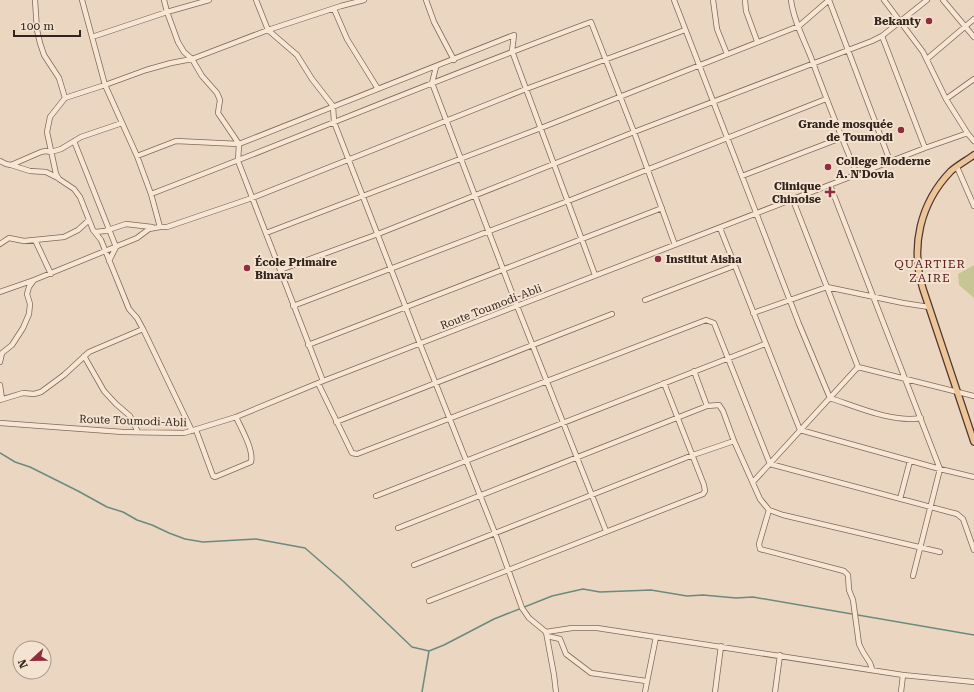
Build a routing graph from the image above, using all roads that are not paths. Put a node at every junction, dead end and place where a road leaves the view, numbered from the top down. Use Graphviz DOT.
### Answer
graph roads {
  1 [pos="35,0"];
  2 [pos="82,0"];
  3 [pos="164,0"];
  4 [pos="209,0"];
  5 [pos="256,0"];
  6 [pos="339,0"];
  7 [pos="364,0"];
  8 [pos="426,0"];
  9 [pos="674,0"];
  10 [pos="713,0"];
  11 [pos="745,0"];
  12 [pos="791,0"];
  13 [pos="829,0"];
  14 [pos="884,0"];
  15 [pos="927,0"];
  16 [pos="943,0"];
  17 [pos="340,6"];
  18 [pos="334,8"];
  19 [pos="166,12"];
  20 [pos="974,19"];
  21 [pos="901,22"];
  22 [pos="799,26"];
  23 [pos="965,26"];
  24 [pos="268,30"];
  25 [pos="685,30"];
  26 [pos="882,36"];
  27 [pos="92,37"];
  28 [pos="974,37"];
  29 [pos="757,41"];
  30 [pos="849,50"];
  31 [pos="512,51"];
  32 [pos="727,54"];
  33 [pos="192,59"];
  34 [pos="927,59"];
  35 [pos="454,60"];
  36 [pos="605,60"];
  37 [pos="813,63"];
  38 [pos="700,64"];
  39 [pos="436,67"];
  40 [pos="974,79"];
  41 [pos="432,83"];
  42 [pos="105,85"];
  43 [pos="378,89"];
  44 [pos="526,89"];
  45 [pos="620,96"];
  46 [pos="65,98"];
  47 [pos="826,99"];
  48 [pos="946,99"];
  49 [pos="713,101"];
  50 [pos="333,106"];
  51 [pos="446,121"];
  52 [pos="334,122"];
  53 [pos="122,123"];
  54 [pos="540,128"];
  55 [pos="634,132"];
  56 [pos="968,134"];
  57 [pos="841,138"];
  58 [pos="728,139"];
  59 [pos="74,141"];
  60 [pos="974,141"];
  61 [pos="239,144"];
  62 [pos="925,148"];
  63 [pos="51,152"];
  64 [pos="974,155"];
  65 [pos="137,156"];
  66 [pos="461,158"];
  67 [pos="348,159"];
  68 [pos="0,161"];
  69 [pos="238,161"];
  70 [pos="890,161"];
  71 [pos="554,164"];
  72 [pos="11,165"];
  73 [pos="957,167"];
  74 [pos="647,170"];
  75 [pos="857,174"];
  76 [pos="742,176"];
  77 [pos="59,179"];
  78 [pos="830,185"];
  79 [pos="151,194"];
  80 [pos="475,195"];
  81 [pos="363,196"];
  82 [pos="252,198"];
  83 [pos="793,200"];
  84 [pos="568,201"];
  85 [pos="974,206"];
  86 [pos="662,208"];
  87 [pos="756,214"];
  88 [pos="89,220"];
  89 [pos="160,227"];
  90 [pos="153,228"];
  91 [pos="720,228"];
  92 [pos="109,229"];
  93 [pos="95,232"];
  94 [pos="489,232"];
  95 [pos="266,233"];
  96 [pos="378,234"];
  97 [pos="582,238"];
  98 [pos="35,240"];
  99 [pos="0,244"];
  100 [pos="675,244"];
  101 [pos="116,247"];
  102 [pos="106,251"];
  103 [pos="109,261"];
  104 [pos="734,266"];
  105 [pos="503,269"];
  106 [pos="280,270"];
  107 [pos="391,270"];
  108 [pos="51,274"];
  109 [pos="595,275"];
  110 [pos="34,280"];
  111 [pos="827,287"];
  112 [pos="0,292"];
  113 [pos="874,296"];
  114 [pos="645,300"];
  115 [pos="790,300"];
  116 [pos="293,306"];
  117 [pos="517,306"];
  118 [pos="406,307"];
  119 [pos="929,307"];
  120 [pos="753,313"];
  121 [pos="612,314"];
  122 [pos="143,328"];
  123 [pos="420,344"];
  124 [pos="765,344"];
  125 [pos="308,345"];
  126 [pos="533,345"];
  127 [pos="1,354"];
  128 [pos="84,356"];
  129 [pos="728,358"];
  130 [pos="0,362"];
  131 [pos="858,367"];
  132 [pos="694,371"];
  133 [pos="906,378"];
  134 [pos="321,382"];
  135 [pos="547,382"];
  136 [pos="435,383"];
  137 [pos="664,383"];
  138 [pos="0,385"];
  139 [pos="957,391"];
  140 [pos="974,396"];
  141 [pos="830,398"];
  142 [pos="1,399"];
  143 [pos="707,406"];
  144 [pos="236,417"];
  145 [pos="678,418"];
  146 [pos="921,418"];
  147 [pos="450,419"];
  148 [pos="336,422"];
  149 [pos="563,422"];
  150 [pos="0,424"];
  151 [pos="194,430"];
  152 [pos="800,430"];
  153 [pos="138,432"];
  154 [pos="734,441"];
  155 [pos="974,442"];
  156 [pos="693,455"];
  157 [pos="577,457"];
  158 [pos="466,461"];
  159 [pos="910,461"];
  160 [pos="770,464"];
  161 [pos="940,469"];
  162 [pos="974,477"];
  163 [pos="753,482"];
  164 [pos="480,495"];
  165 [pos="592,495"];
  166 [pos="376,496"];
  167 [pos="900,499"];
  168 [pos="931,508"];
  169 [pos="769,510"];
  170 [pos="398,528"];
  171 [pos="606,531"];
  172 [pos="495,533"];
  173 [pos="920,548"];
  174 [pos="974,550"];
  175 [pos="940,552"];
  176 [pos="414,565"];
  177 [pos="508,569"];
  178 [pos="913,576"];
  179 [pos="429,601"];
  180 [pos="546,634"];
  181 [pos="656,636"];
  182 [pos="721,646"];
  183 [pos="780,655"];
  184 [pos="872,669"];
  185 [pos="903,674"];
  186 [pos="646,681"];
  187 [pos="974,682"];
  188 [pos="556,692"];
  189 [pos="645,692"];
  190 [pos="715,692"];
  191 [pos="775,692"];
  192 [pos="901,692"];
  1 -- 46 [label="street"];
  2 -- 27 [label="street"];
  3 -- 19 [label="street"];
  4 -- 19 [label="street"];
  5 -- 24 [label="street"];
  6 -- 17 [label="street"];
  7 -- 17 [label="street"];
  8 -- 35 [label="street"];
  9 -- 25 [label="street"];
  10 -- 32 [label="street"];
  11 -- 29 [label="street"];
  12 -- 22 [label="street"];
  13 -- 22 [label="street"];
  13 -- 30 [label="street"];
  14 -- 21 [label="street"];
  15 -- 21 [label="street"];
  16 -- 23 [label="street"];
  17 -- 18 [label="street"];
  18 -- 24 [label="street"];
  18 -- 43 [label="street"];
  19 -- 27 [label="street"];
  19 -- 33 [label="street"];
  20 -- 23 [label="street"];
  21 -- 26 [label="street"];
  21 -- 34 [label="street"];
  22 -- 29 [label="street"];
  22 -- 37 [label="street"];
  23 -- 28 [label="street"];
  23 -- 34 [label="street"];
  24 -- 33 [label="street"];
  24 -- 50 [label="street"];
  25 -- 36 [label="street"];
  25 -- 38 [label="street"];
  26 -- 30 [label="street"];
  26 -- 62 [label="street"];
  27 -- 42 [label="street"];
  29 -- 32 [label="street"];
  30 -- 37 [label="street"];
  30 -- 70 [label="street"];
  31 -- 35 [label="street"];
  31 -- 36 [label="street"];
  31 -- 41 [label="street"];
  31 -- 44 [label="street"];
  32 -- 38 [label="street"];
  33 -- 42 [label="street"];
  33 -- 61 [label="street"];
  34 -- 48 [label="street"];
  35 -- 39 [label="street"];
  36 -- 44 [label="street"];
  36 -- 45 [label="street"];
  37 -- 47 [label="street"];
  37 -- 49 [label="street"];
  38 -- 45 [label="street"];
  38 -- 49 [label="street"];
  39 -- 41 [label="street"];
  39 -- 43 [label="street"];
  40 -- 48 [label="street"];
  41 -- 51 [label="street"];
  41 -- 52 [label="street"];
  42 -- 46 [label="street"];
  42 -- 53 [label="street"];
  43 -- 50 [label="street"];
  44 -- 51 [label="street"];
  44 -- 54 [label="street"];
  45 -- 54 [label="street"];
  45 -- 55 [label="street"];
  46 -- 63 [label="street"];
  47 -- 57 [label="street"];
  47 -- 58 [label="street"];
  48 -- 56 [label="street"];
  49 -- 55 [label="street"];
  49 -- 58 [label="street"];
  50 -- 52 [label="street"];
  50 -- 61 [label="street"];
  51 -- 66 [label="street"];
  51 -- 67 [label="street"];
  52 -- 67 [label="street"];
  52 -- 69 [label="street"];
  53 -- 59 [label="street"];
  53 -- 65 [label="street"];
  54 -- 66 [label="street"];
  54 -- 71 [label="street"];
  55 -- 71 [label="street"];
  55 -- 74 [label="street"];
  56 -- 60 [label="street"];
  56 -- 62 [label="street, Route Toumodi-Abli"];
  57 -- 75 [label="street"];
  57 -- 76 [label="street"];
  58 -- 74 [label="street"];
  58 -- 76 [label="street"];
  59 -- 63 [label="street"];
  59 -- 92 [label="street"];
  61 -- 65 [label="street"];
  61 -- 69 [label="street"];
  62 -- 70 [label="street, Route Toumodi-Abli"];
  63 -- 72 [label="street"];
  63 -- 77 [label="street"];
  64 -- 73 [label="main road"];
  65 -- 79 [label="street"];
  66 -- 80 [label="street"];
  66 -- 81 [label="street"];
  67 -- 81 [label="street"];
  67 -- 82 [label="street"];
  68 -- 72 [label="street"];
  69 -- 79 [label="street"];
  69 -- 82 [label="street"];
  70 -- 75 [label="street, Route Toumodi-Abli"];
  71 -- 80 [label="street"];
  71 -- 84 [label="street"];
  72 -- 77 [label="street"];
  73 -- 85 [label="street"];
  73 -- 119 [label="main road"];
  74 -- 84 [label="street"];
  74 -- 86 [label="street"];
  75 -- 78 [label="street, Route Toumodi-Abli"];
  76 -- 87 [label="street"];
  77 -- 88 [label="street"];
  78 -- 83 [label="street, Route Toumodi-Abli"];
  78 -- 113 [label="street"];
  79 -- 89 [label="street"];
  80 -- 94 [label="street"];
  80 -- 96 [label="street"];
  81 -- 95 [label="street"];
  81 -- 96 [label="street"];
  82 -- 89 [label="street"];
  82 -- 95 [label="street"];
  83 -- 87 [label="street, Route Toumodi-Abli"];
  83 -- 111 [label="street"];
  84 -- 94 [label="street"];
  84 -- 97 [label="street"];
  86 -- 97 [label="street"];
  86 -- 100 [label="street"];
  87 -- 91 [label="street, Route Toumodi-Abli"];
  87 -- 115 [label="street"];
  88 -- 93 [label="street"];
  88 -- 98 [label="street"];
  89 -- 90 [label="street"];
  90 -- 92 [label="street"];
  90 -- 101 [label="street"];
  91 -- 100 [label="street, Route Toumodi-Abli"];
  91 -- 104 [label="street"];
  92 -- 93 [label="street"];
  92 -- 101 [label="street"];
  93 -- 102 [label="street"];
  94 -- 105 [label="street"];
  94 -- 107 [label="street"];
  95 -- 106 [label="street"];
  96 -- 106 [label="street"];
  96 -- 107 [label="street"];
  97 -- 105 [label="street"];
  97 -- 109 [label="street"];
  98 -- 99 [label="street"];
  98 -- 108 [label="street"];
  100 -- 109 [label="street, Route Toumodi-Abli"];
  101 -- 102 [label="street"];
  101 -- 103 [label="street"];
  102 -- 103 [label="street"];
  102 -- 108 [label="street"];
  103 -- 122 [label="street"];
  104 -- 114 [label="street"];
  104 -- 120 [label="street"];
  105 -- 117 [label="street"];
  105 -- 118 [label="street"];
  106 -- 116 [label="street"];
  107 -- 116 [label="street"];
  107 -- 118 [label="street"];
  108 -- 110 [label="street"];
  109 -- 117 [label="street, Route Toumodi-Abli"];
  110 -- 112 [label="street"];
  110 -- 127 [label="street"];
  111 -- 113 [label="street"];
  111 -- 115 [label="street"];
  111 -- 131 [label="street"];
  113 -- 119 [label="street"];
  113 -- 133 [label="street"];
  115 -- 120 [label="street"];
  115 -- 141 [label="street"];
  116 -- 125 [label="street"];
  117 -- 123 [label="street, Route Toumodi-Abli"];
  117 -- 126 [label="street"];
  118 -- 123 [label="street"];
  118 -- 125 [label="street"];
  119 -- 139 [label="main road"];
  120 -- 124 [label="street"];
  121 -- 126 [label="street"];
  122 -- 128 [label="street"];
  122 -- 151 [label="street"];
  123 -- 134 [label="street, Route Toumodi-Abli"];
  123 -- 136 [label="street"];
  124 -- 129 [label="street"];
  124 -- 152 [label="street"];
  125 -- 134 [label="street"];
  126 -- 135 [label="street"];
  126 -- 136 [label="street"];
  127 -- 130 [label="street"];
  128 -- 142 [label="street"];
  128 -- 153 [label="street"];
  129 -- 132 [label="street"];
  129 -- 135 [label="street"];
  129 -- 160 [label="street"];
  131 -- 133 [label="street"];
  131 -- 141 [label="street"];
  132 -- 137 [label="street"];
  132 -- 143 [label="street"];
  133 -- 139 [label="street"];
  133 -- 146 [label="street"];
  134 -- 144 [label="street, Route Toumodi-Abli"];
  134 -- 148 [label="street"];
  135 -- 147 [label="street"];
  135 -- 149 [label="street"];
  136 -- 147 [label="street"];
  136 -- 148 [label="street"];
  137 -- 145 [label="street"];
  137 -- 149 [label="street"];
  138 -- 142 [label="street"];
  139 -- 140 [label="street"];
  139 -- 155 [label="main road"];
  141 -- 146 [label="street"];
  141 -- 152 [label="street"];
  143 -- 145 [label="street"];
  143 -- 154 [label="street"];
  144 -- 151 [label="street, Route Toumodi-Abli"];
  144 -- 151 [label="street"];
  145 -- 156 [label="street"];
  145 -- 157 [label="street"];
  146 -- 161 [label="street"];
  147 -- 148 [label="street"];
  147 -- 158 [label="street"];
  149 -- 157 [label="street"];
  149 -- 158 [label="street"];
  150 -- 153 [label="street, Route Toumodi-Abli"];
  151 -- 153 [label="street, Route Toumodi-Abli"];
  152 -- 159 [label="street"];
  152 -- 160 [label="street"];
  154 -- 156 [label="street"];
  154 -- 163 [label="street"];
  156 -- 165 [label="street"];
  156 -- 171 [label="street"];
  157 -- 164 [label="street"];
  157 -- 165 [label="street"];
  158 -- 164 [label="street"];
  158 -- 166 [label="street"];
  159 -- 161 [label="street"];
  159 -- 167 [label="street"];
  160 -- 163 [label="street"];
  160 -- 167 [label="street"];
  161 -- 162 [label="street"];
  161 -- 168 [label="street"];
  163 -- 169 [label="street"];
  164 -- 170 [label="street"];
  164 -- 172 [label="street"];
  165 -- 171 [label="street"];
  165 -- 172 [label="street"];
  167 -- 168 [label="street"];
  168 -- 173 [label="street"];
  168 -- 174 [label="street"];
  169 -- 173 [label="street"];
  169 -- 184 [label="street"];
  171 -- 177 [label="street"];
  172 -- 176 [label="street"];
  172 -- 177 [label="street"];
  173 -- 175 [label="street"];
  173 -- 178 [label="street"];
  177 -- 179 [label="street"];
  177 -- 180 [label="street"];
  180 -- 181 [label="street"];
  180 -- 186 [label="street"];
  180 -- 188 [label="street"];
  181 -- 182 [label="street"];
  181 -- 186 [label="street"];
  182 -- 183 [label="street"];
  182 -- 190 [label="street"];
  183 -- 184 [label="street"];
  183 -- 191 [label="street"];
  184 -- 185 [label="street"];
  185 -- 187 [label="street"];
  185 -- 192 [label="street"];
  186 -- 189 [label="street"];
}
